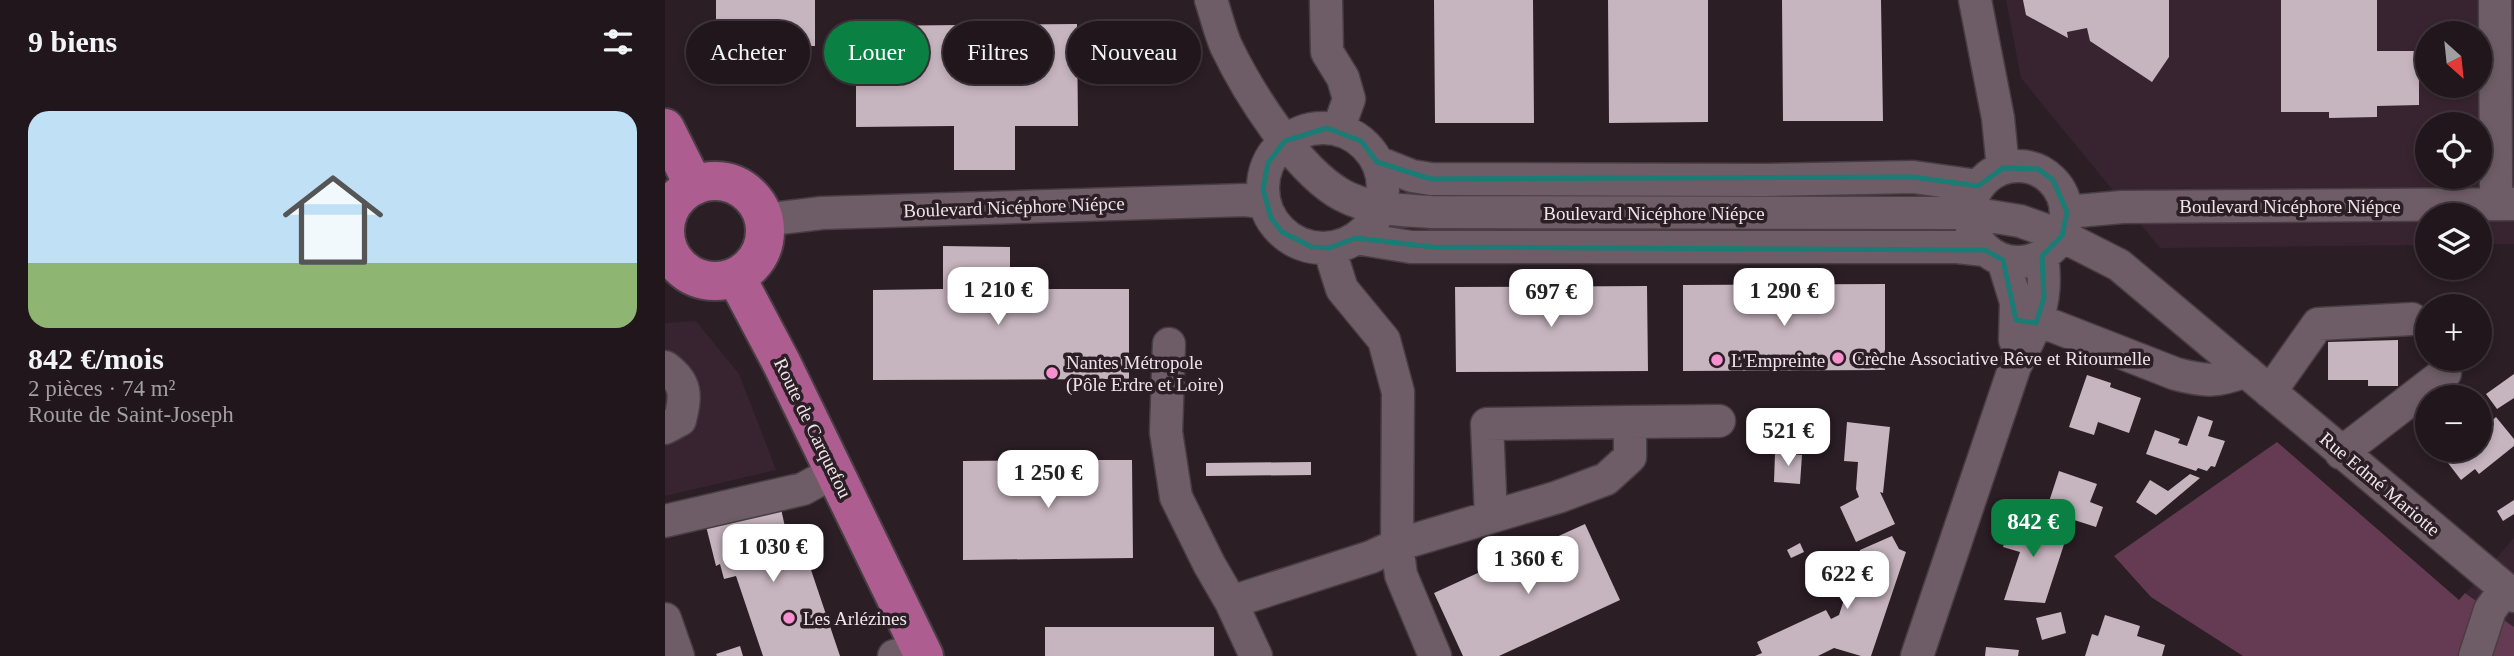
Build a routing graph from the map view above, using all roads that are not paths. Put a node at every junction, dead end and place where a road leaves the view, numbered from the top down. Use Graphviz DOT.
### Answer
graph roads {
  1 [pos="1211,0"];
  2 [pos="1326,0"];
  3 [pos="1975,0"];
  4 [pos="2495,0"];
  5 [pos="665,128"];
  6 [pos="1338,130"];
  7 [pos="1285,141"];
  8 [pos="1377,162"];
  9 [pos="2003,167"];
  10 [pos="694,186"];
  11 [pos="1974,200"];
  12 [pos="1265,203"];
  13 [pos="2506,204"];
  14 [pos="1379,209"];
  15 [pos="763,220"];
  16 [pos="2057,235"];
  17 [pos="1342,243"];
  18 [pos="667,254"];
  19 [pos="1994,255"];
  20 [pos="736,276"];
  21 [pos="2412,319"];
  22 [pos="2026,322"];
  23 [pos="1169,344"];
  24 [pos="665,367"];
  25 [pos="2246,371"];
  26 [pos="2445,373"];
  27 [pos="2270,392"];
  28 [pos="1719,421"];
  29 [pos="1630,422"];
  30 [pos="665,428"];
  31 [pos="2341,453"];
  32 [pos="834,472"];
  33 [pos="1491,517"];
  34 [pos="665,522"];
  35 [pos="1397,545"];
  36 [pos="2509,593"];
  37 [pos="1231,602"];
  38 [pos="665,619"];
  39 [pos="913,654"];
  40 [pos="678,656"];
  41 [pos="1256,656"];
  42 [pos="1435,656"];
  43 [pos="1917,656"];
  44 [pos="2475,656"];
  1 -- 7 [label="street, Boulevard Nicéphore Niépce"];
  2 -- 6 [label="street"];
  3 -- 9 [label="street"];
  4 -- 13 [label="street"];
  5 -- 10 [label="main road"];
  6 -- 7 [label="street"];
  6 -- 8 [label="street"];
  7 -- 12 [label="street"];
  7 -- 14 [label="street, Boulevard Nicéphore Niépce"];
  8 -- 11 [label="street, Boulevard Nicéphore Niépce"];
  8 -- 14 [label="street"];
  9 -- 11 [label="street"];
  9 -- 16 [label="street"];
  10 -- 15 [label="main road"];
  10 -- 18 [label="main road"];
  11 -- 14 [label="street, Boulevard Nicéphore Niépce"];
  11 -- 16 [label="street, Rue Edmé Mariotte"];
  11 -- 19 [label="street"];
  12 -- 15 [label="street, Boulevard Nicéphore Niépce"];
  12 -- 17 [label="street, Boulevard Nicéphore Niépce"];
  13 -- 16 [label="street, Boulevard Nicéphore Niépce"];
  14 -- 17 [label="street"];
  15 -- 20 [label="main road"];
  16 -- 19 [label="street, Boulevard Nicéphore Niépce"];
  16 -- 22 [label="street"];
  16 -- 25 [label="street, Rue Edmé Mariotte"];
  17 -- 19 [label="street, Boulevard Nicéphore Niépce"];
  17 -- 35 [label="street"];
  18 -- 20 [label="main road"];
  19 -- 22 [label="street"];
  20 -- 32 [label="main road, Route de Carquefou"];
  21 -- 27 [label="street"];
  22 -- 25 [label="street"];
  22 -- 43 [label="street"];
  23 -- 37 [label="street"];
  24 -- 30 [label="street"];
  25 -- 27 [label="street, Rue Edmé Mariotte"];
  26 -- 31 [label="street"];
  27 -- 31 [label="street, Rue Edmé Mariotte"];
  28 -- 29 [label="street"];
  29 -- 33 [label="street"];
  29 -- 33 [label="street"];
  31 -- 36 [label="street, Rue Edmé Mariotte"];
  32 -- 34 [label="street"];
  32 -- 39 [label="main road, Route de Carquefou"];
  33 -- 35 [label="street"];
  35 -- 37 [label="street"];
  35 -- 42 [label="street"];
  36 -- 44 [label="street"];
  37 -- 41 [label="street"];
  38 -- 40 [label="street"];
}
